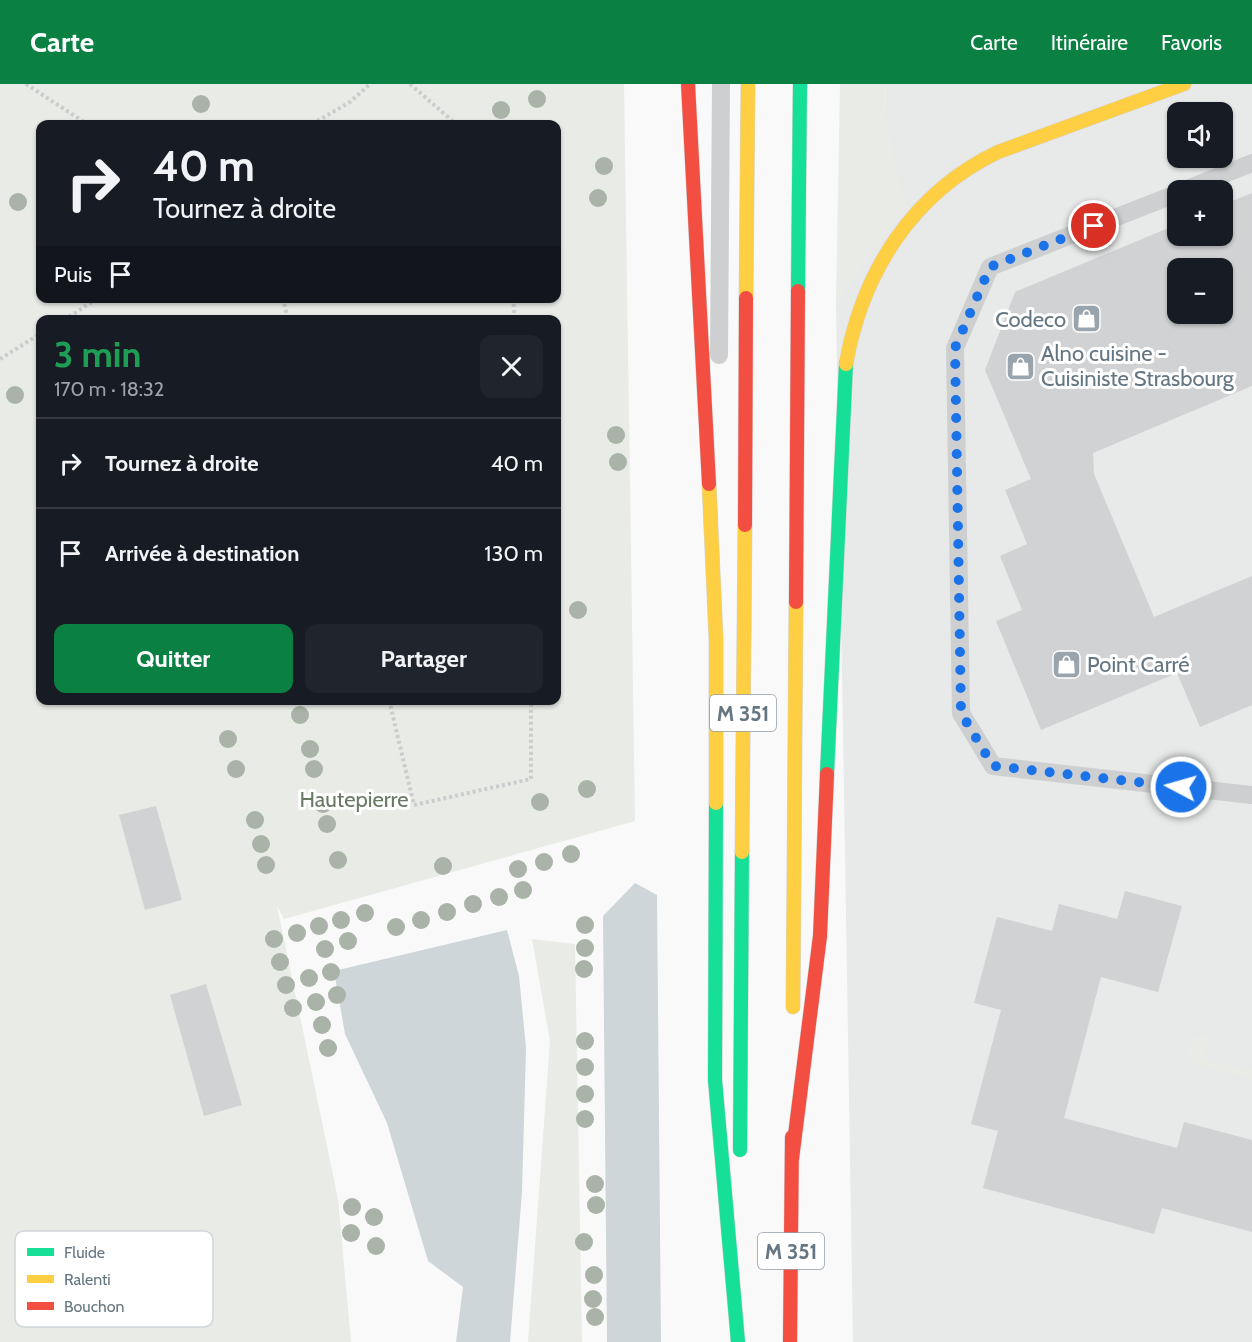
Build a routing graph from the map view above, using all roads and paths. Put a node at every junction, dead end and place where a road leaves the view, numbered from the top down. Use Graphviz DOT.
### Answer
graph roads {
  1 [pos="26,84"];
  2 [pos="370,84"];
  3 [pos="410,84"];
  4 [pos="688,84"];
  5 [pos="721,84"];
  6 [pos="748,84"];
  7 [pos="800,84"];
  8 [pos="1184,84"];
  9 [pos="81,120"];
  10 [pos="319,120"];
  11 [pos="451,120"];
  12 [pos="1252,164"];
  13 [pos="1210,180"];
  14 [pos="1167,197"];
  15 [pos="90,303"];
  16 [pos="72,315"];
  17 [pos="36,336"];
  18 [pos="0,358"];
  19 [pos="716,638"];
  20 [pos="390,705"];
  21 [pos="531,705"];
  22 [pos="1252,795"];
  23 [pos="793,1016"];
  24 [pos="793,1040"];
  25 [pos="792,1159"];
  26 [pos="740,1162"];
  27 [pos="739,1186"];
  28 [pos="738,1342"];
  29 [pos="790,1342"];
  1 -- 9 [label="path"];
  2 -- 10 [label="path"];
  3 -- 11 [label="path"];
  4 -- 19 [label="highway"];
  5 -- 19 [label="lane"];
  6 -- 26 [label="highway, M 351"];
  7 -- 23 [label="highway, M 351"];
  8 -- 25 [label="highway"];
  12 -- 13 [label="lane"];
  14 -- 22 [label="lane"];
  15 -- 16 [label="path"];
  17 -- 18 [label="path"];
  19 -- 28 [label="highway"];
  20 -- 21 [label="path"];
  24 -- 25 [label="highway, M 351"];
  25 -- 29 [label="highway, M 351"];
  27 -- 28 [label="highway, M 351"];
}
